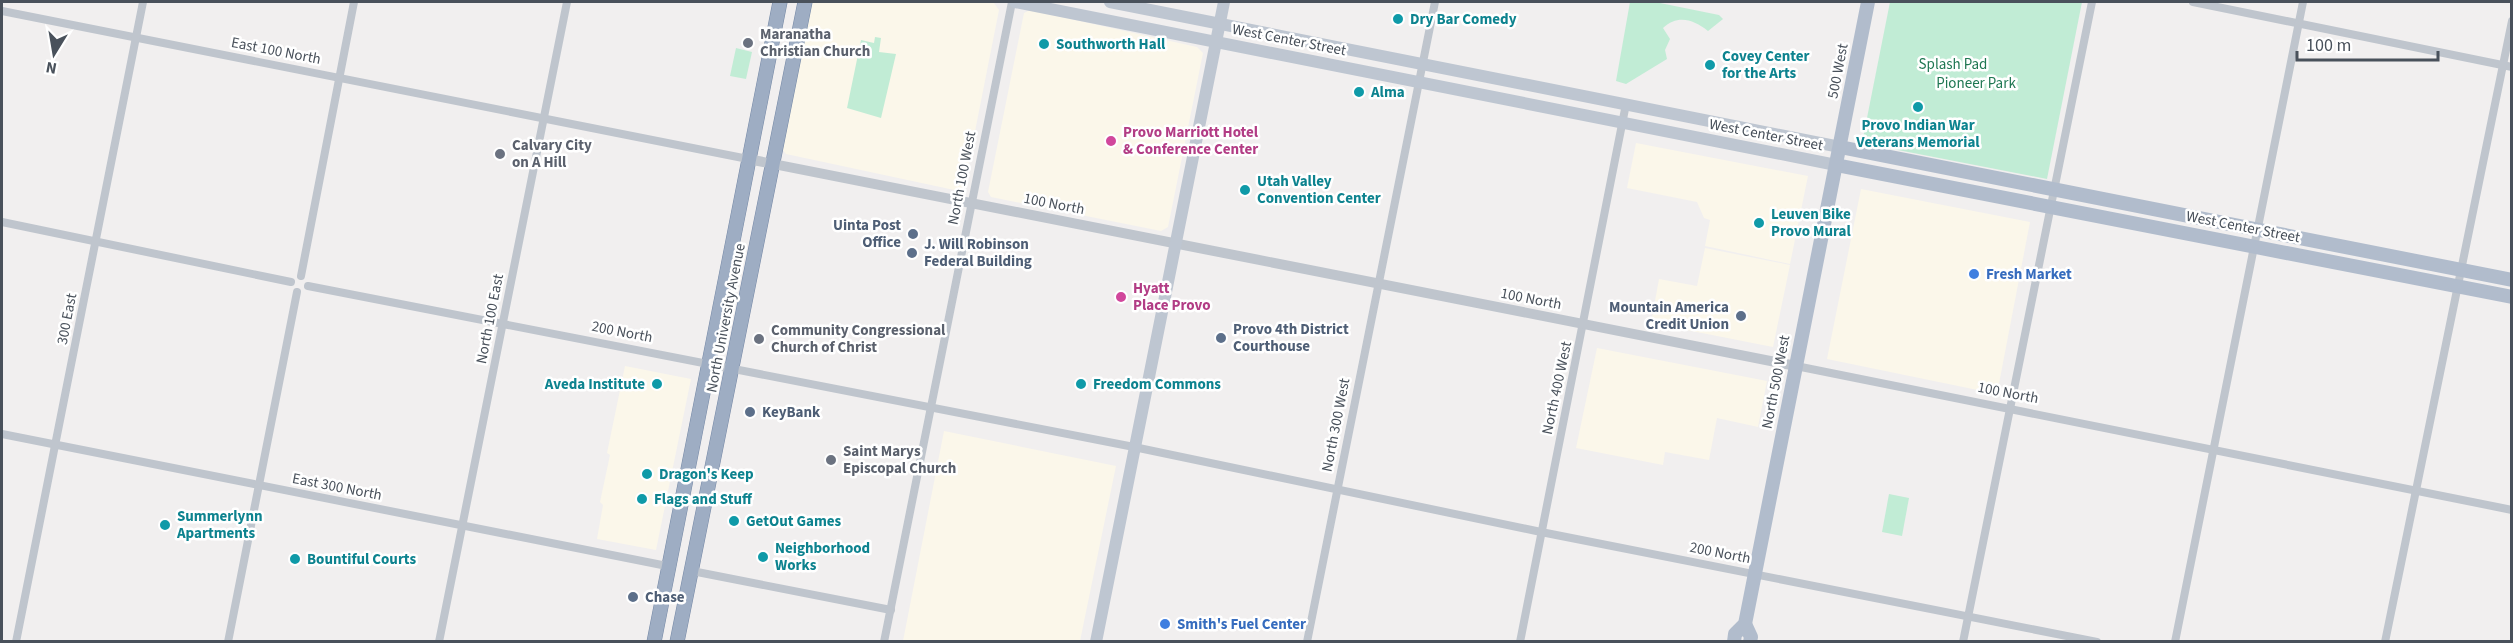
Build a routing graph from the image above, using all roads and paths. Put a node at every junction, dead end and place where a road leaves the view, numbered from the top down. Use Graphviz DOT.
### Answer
graph roads {
  1 [pos="143,2"];
  2 [pos="354,2"];
  3 [pos="567,2"];
  4 [pos="780,2"];
  5 [pos="805,2"];
  6 [pos="1013,2"];
  7 [pos="1110,2"];
  8 [pos="1224,2"];
  9 [pos="1435,2"];
  10 [pos="1868,2"];
  11 [pos="2092,2"];
  12 [pos="2193,2"];
  13 [pos="2303,2"];
  14 [pos="2,11"];
  15 [pos="2511,21"];
  16 [pos="2299,22"];
  17 [pos="1220,23"];
  18 [pos="136,38"];
  19 [pos="1216,42"];
  20 [pos="2507,66"];
  21 [pos="1421,73"];
  22 [pos="339,78"];
  23 [pos="1626,104"];
  24 [pos="544,119"];
  25 [pos="1622,123"];
  26 [pos="1840,147"];
  27 [pos="748,159"];
  28 [pos="773,164"];
  29 [pos="1836,165"];
  30 [pos="2051,198"];
  31 [pos="971,203"];
  32 [pos="2,222"];
  33 [pos="2256,238"];
  34 [pos="96,242"];
  35 [pos="1176,244"];
  36 [pos="301,276"];
  37 [pos="2459,278"];
  38 [pos="2511,280"];
  39 [pos="291,282"];
  40 [pos="1378,284"];
  41 [pos="308,286"];
  42 [pos="297,292"];
  43 [pos="2511,297"];
  44 [pos="503,322"];
  45 [pos="1584,325"];
  46 [pos="708,363"];
  47 [pos="1796,366"];
  48 [pos="733,368"];
  49 [pos="930,407"];
  50 [pos="2009,409"];
  51 [pos="2,434"];
  52 [pos="55,445"];
  53 [pos="1134,447"];
  54 [pos="2214,451"];
  55 [pos="260,485"];
  56 [pos="1338,490"];
  57 [pos="2414,491"];
  58 [pos="2511,510"];
  59 [pos="462,526"];
  60 [pos="1541,532"];
  61 [pos="667,566"];
  62 [pos="692,571"];
  63 [pos="1755,574"];
  64 [pos="891,610"];
  65 [pos="1968,616"];
  66 [pos="1745,624"];
  67 [pos="16,642"];
  68 [pos="228,642"];
  69 [pos="439,642"];
  70 [pos="654,642"];
  71 [pos="677,642"];
  72 [pos="884,642"];
  73 [pos="1096,642"];
  74 [pos="1307,642"];
  75 [pos="1520,642"];
  76 [pos="1734,642"];
  77 [pos="1750,642"];
  78 [pos="1963,642"];
  79 [pos="2097,642"];
  80 [pos="2175,642"];
  81 [pos="2385,642"];
  1 -- 18 [label="street, 300 East"];
  2 -- 22 [label="street"];
  3 -- 24 [label="street, North 100 East"];
  4 -- 27 [label="highway, North University Avenue"];
  5 -- 28 [label="highway, North University Avenue"];
  6 -- 19 [label="main road, West Center Street"];
  6 -- 31 [label="street, North 100 West"];
  7 -- 17 [label="main road, West Center Street"];
  8 -- 17 [label="main road"];
  9 -- 21 [label="street, North 300 West"];
  10 -- 26 [label="main road, 500 West"];
  11 -- 30 [label="street"];
  12 -- 16 [label="street"];
  13 -- 16 [label="street"];
  14 -- 18 [label="street, East 100 North"];
  15 -- 20 [label="street"];
  16 -- 20 [label="street"];
  16 -- 33 [label="street"];
  17 -- 19 [label="main road"];
  17 -- 21 [label="main road, West Center Street"];
  18 -- 22 [label="street, East 100 North"];
  18 -- 34 [label="street, 300 East"];
  19 -- 21 [label="main road, West Center Street"];
  19 -- 35 [label="main road"];
  20 -- 37 [label="street"];
  21 -- 23 [label="main road, West Center Street"];
  21 -- 25 [label="main road, West Center Street"];
  21 -- 40 [label="street, North 300 West"];
  22 -- 24 [label="street, East 100 North"];
  22 -- 36 [label="street"];
  23 -- 25 [label="street, North 400 West"];
  23 -- 26 [label="main road, West Center Street"];
  24 -- 27 [label="street, 100 North"];
  24 -- 44 [label="street, North 100 East"];
  25 -- 29 [label="main road, West Center Street"];
  25 -- 45 [label="street, North 400 West"];
  26 -- 29 [label="main road, North 500 West"];
  26 -- 30 [label="main road, West Center Street"];
  27 -- 28 [label="street, 100 North"];
  27 -- 46 [label="highway, North University Avenue"];
  28 -- 31 [label="street, 100 North"];
  28 -- 48 [label="highway, North University Avenue"];
  29 -- 30 [label="main road, West Center Street"];
  29 -- 47 [label="main road, North 500 West"];
  30 -- 33 [label="main road, West Center Street"];
  30 -- 50 [label="street"];
  31 -- 35 [label="street, 100 North"];
  31 -- 49 [label="street, North 100 West"];
  32 -- 34 [label="street"];
  33 -- 37 [label="main road, West Center Street"];
  33 -- 54 [label="street"];
  34 -- 39 [label="street"];
  34 -- 52 [label="street, 300 East"];
  35 -- 40 [label="street, 100 North"];
  35 -- 53 [label="main road"];
  36 -- 39 [label="street"];
  36 -- 41 [label="street"];
  37 -- 38 [label="main road, West Center Street"];
  37 -- 43 [label="main road, West Center Street"];
  37 -- 57 [label="street"];
  39 -- 42 [label="street"];
  40 -- 45 [label="street, 100 North"];
  40 -- 56 [label="street, North 300 West"];
  41 -- 42 [label="street"];
  41 -- 44 [label="street, 200 North"];
  42 -- 55 [label="street"];
  44 -- 46 [label="street, 200 North"];
  44 -- 59 [label="street, North 100 East"];
  45 -- 47 [label="street, 100 North"];
  45 -- 60 [label="street, North 400 West"];
  46 -- 48 [label="street, 200 North"];
  46 -- 61 [label="highway, North University Avenue"];
  47 -- 50 [label="street, 100 North"];
  47 -- 63 [label="main road, North 500 West"];
  48 -- 49 [label="street, 200 North"];
  48 -- 62 [label="highway, North University Avenue"];
  49 -- 53 [label="street, 200 North"];
  49 -- 64 [label="street, North 100 West"];
  50 -- 54 [label="street, 100 North"];
  50 -- 65 [label="street"];
  51 -- 52 [label="street, East 300 North"];
  52 -- 55 [label="street, East 300 North"];
  52 -- 67 [label="street, 300 East"];
  53 -- 56 [label="street, 200 North"];
  53 -- 73 [label="main road"];
  54 -- 57 [label="street, 100 North"];
  54 -- 80 [label="street"];
  55 -- 59 [label="street, East 300 North"];
  55 -- 68 [label="street"];
  56 -- 60 [label="street, 200 North"];
  56 -- 74 [label="street, North 300 West"];
  57 -- 58 [label="street, 100 North"];
  57 -- 81 [label="street"];
  59 -- 61 [label="street, East 300 North"];
  59 -- 69 [label="street, North 100 East"];
  60 -- 63 [label="street, 200 North"];
  60 -- 75 [label="street, North 400 West"];
  61 -- 70 [label="highway, North University Avenue"];
  62 -- 64 [label="street"];
  62 -- 71 [label="highway, North University Avenue"];
  63 -- 65 [label="street, 200 North"];
  63 -- 66 [label="main road, North 500 West"];
  64 -- 72 [label="street, North 100 West"];
  65 -- 78 [label="street"];
  65 -- 79 [label="street, 200 North"];
  66 -- 76 [label="main road, North 500 West"];
  66 -- 77 [label="main road, North 500 West"];
}
